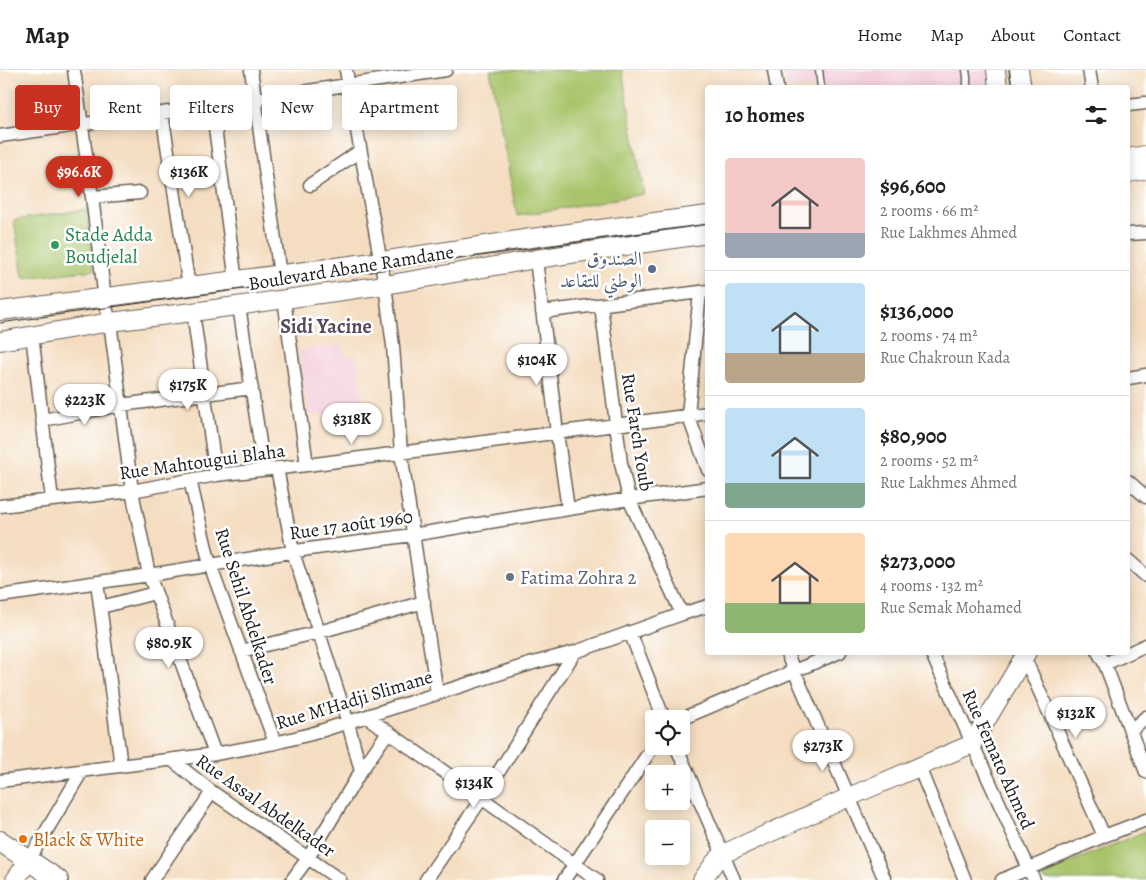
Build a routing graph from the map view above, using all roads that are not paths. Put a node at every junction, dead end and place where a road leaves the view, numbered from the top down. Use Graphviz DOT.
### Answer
graph roads {
  1 [pos="74,70"];
  2 [pos="251,70"];
  3 [pos="346,70"];
  4 [pos="446,70"];
  5 [pos="774,70"];
  6 [pos="820,70"];
  7 [pos="966,70"];
  8 [pos="996,70"];
  9 [pos="1019,70"];
  10 [pos="1089,70"];
  11 [pos="432,71"];
  12 [pos="348,85"];
  13 [pos="776,85"];
  14 [pos="821,85"];
  15 [pos="967,85"];
  16 [pos="998,85"];
  17 [pos="1022,85"];
  18 [pos="1092,85"];
  19 [pos="342,86"];
  20 [pos="256,99"];
  21 [pos="252,100"];
  22 [pos="1146,103"];
  23 [pos="1130,106"];
  24 [pos="170,112"];
  25 [pos="162,113"];
  26 [pos="81,124"];
  27 [pos="215,130"];
  28 [pos="356,130"];
  29 [pos="0,136"];
  30 [pos="360,151"];
  31 [pos="1146,155"];
  32 [pos="1130,158"];
  33 [pos="1146,170"];
  34 [pos="1130,172"];
  35 [pos="310,185"];
  36 [pos="140,193"];
  37 [pos="92,197"];
  38 [pos="705,215"];
  39 [pos="1146,233"];
  40 [pos="705,234"];
  41 [pos="1130,234"];
  42 [pos="536,259"];
  43 [pos="381,261"];
  44 [pos="280,275"];
  45 [pos="236,281"];
  46 [pos="385,285"];
  47 [pos="189,287"];
  48 [pos="704,292"];
  49 [pos="106,297"];
  50 [pos="284,299"];
  51 [pos="600,305"];
  52 [pos="239,306"];
  53 [pos="0,311"];
  54 [pos="193,312"];
  55 [pos="542,312"];
  56 [pos="110,322"];
  57 [pos="32,335"];
  58 [pos="0,341"];
  59 [pos="1144,377"];
  60 [pos="1130,378"];
  61 [pos="252,388"];
  62 [pos="204,395"];
  63 [pos="122,405"];
  64 [pos="705,413"];
  65 [pos="688,415"];
  66 [pos="43,420"];
  67 [pos="616,425"];
  68 [pos="557,433"];
  69 [pos="401,453"];
  70 [pos="705,462"];
  71 [pos="307,465"];
  72 [pos="277,468"];
  73 [pos="264,469"];
  74 [pos="216,475"];
  75 [pos="190,480"];
  76 [pos="1130,483"];
  77 [pos="705,488"];
  78 [pos="132,491"];
  79 [pos="1146,497"];
  80 [pos="630,499"];
  81 [pos="52,500"];
  82 [pos="0,506"];
  83 [pos="568,510"];
  84 [pos="412,535"];
  85 [pos="293,552"];
  86 [pos="1130,562"];
  87 [pos="210,565"];
  88 [pos="150,575"];
  89 [pos="1146,576"];
  90 [pos="97,582"];
  91 [pos="155,593"];
  92 [pos="0,596"];
  93 [pos="424,602"];
  94 [pos="101,607"];
  95 [pos="705,607"];
  96 [pos="682,614"];
  97 [pos="319,632"];
  98 [pos="630,632"];
  99 [pos="1146,645"];
  100 [pos="241,651"];
  101 [pos="575,652"];
  102 [pos="1130,652"];
  103 [pos="787,655"];
  104 [pos="833,655"];
  105 [pos="932,655"];
  106 [pos="1023,655"];
  107 [pos="1024,655"];
  108 [pos="1100,655"];
  109 [pos="1124,655"];
  110 [pos="1105,664"];
  111 [pos="794,671"];
  112 [pos="438,694"];
  113 [pos="660,710"];
  114 [pos="690,715"];
  115 [pos="367,717"];
  116 [pos="1146,717"];
  117 [pos="348,723"];
  118 [pos="1130,731"];
  119 [pos="388,732"];
  120 [pos="275,743"];
  121 [pos="972,744"];
  122 [pos="215,754"];
  123 [pos="648,755"];
  124 [pos="680,755"];
  125 [pos="172,760"];
  126 [pos="121,766"];
  127 [pos="919,767"];
  128 [pos="82,771"];
  129 [pos="361,771"];
  130 [pos="1146,772"];
  131 [pos="0,781"];
  132 [pos="212,792"];
  133 [pos="849,797"];
  134 [pos="482,798"];
  135 [pos="1146,820"];
  136 [pos="1104,836"];
  137 [pos="0,841"];
  138 [pos="723,854"];
  139 [pos="308,858"];
  140 [pos="29,860"];
  141 [pos="575,864"];
  142 [pos="1031,874"];
  143 [pos="15,880"];
  144 [pos="58,880"];
  145 [pos="152,880"];
  146 [pos="292,880"];
  147 [pos="340,880"];
  148 [pos="426,880"];
  149 [pos="564,880"];
  150 [pos="597,880"];
  151 [pos="702,880"];
  152 [pos="734,880"];
  153 [pos="885,880"];
  154 [pos="965,880"];
  155 [pos="1002,880"];
  1 -- 26 [label="street"];
  2 -- 20 [label="street"];
  3 -- 12 [label="street"];
  4 -- 11 [label="street"];
  5 -- 13 [label="street"];
  6 -- 14 [label="lane"];
  7 -- 15 [label="lane"];
  8 -- 16 [label="main road"];
  9 -- 17 [label="main road"];
  10 -- 18 [label="street"];
  11 -- 12 [label="street"];
  19 -- 20 [label="street"];
  20 -- 21 [label="street"];
  20 -- 44 [label="street"];
  22 -- 23 [label="street"];
  24 -- 25 [label="street"];
  25 -- 26 [label="street"];
  25 -- 47 [label="street"];
  26 -- 29 [label="street"];
  26 -- 37 [label="street"];
  27 -- 45 [label="street"];
  28 -- 30 [label="street"];
  30 -- 35 [label="street"];
  30 -- 43 [label="street"];
  31 -- 32 [label="main road"];
  33 -- 34 [label="main road"];
  36 -- 37 [label="street"];
  37 -- 49 [label="street"];
  38 -- 43 [label="main road, Boulevard Abane Ramdane"];
  39 -- 41 [label="street"];
  40 -- 42 [label="main road, Boulevard Abane Ramdane"];
  42 -- 46 [label="main road, Boulevard Abane Ramdane"];
  42 -- 55 [label="street"];
  43 -- 44 [label="main road, Boulevard Abane Ramdane"];
  43 -- 46 [label="street"];
  44 -- 45 [label="main road, Boulevard Abane Ramdane"];
  45 -- 47 [label="main road, Boulevard Abane Ramdane"];
  46 -- 50 [label="main road, Boulevard Abane Ramdane"];
  46 -- 69 [label="street"];
  47 -- 49 [label="main road, Boulevard Abane Ramdane"];
  48 -- 51 [label="street"];
  48 -- 65 [label="street"];
  49 -- 53 [label="main road, Boulevard Abane Ramdane"];
  49 -- 56 [label="street"];
  50 -- 52 [label="main road, Boulevard Abane Ramdane"];
  50 -- 71 [label="street"];
  51 -- 55 [label="street"];
  51 -- 67 [label="street, Rue Farch Youb"];
  52 -- 54 [label="main road, Boulevard Abane Ramdane"];
  52 -- 61 [label="street"];
  54 -- 56 [label="main road, Boulevard Abane Ramdane"];
  54 -- 62 [label="street"];
  55 -- 68 [label="street"];
  56 -- 57 [label="main road, Boulevard Abane Ramdane"];
  56 -- 63 [label="street"];
  57 -- 58 [label="main road, Boulevard Abane Ramdane"];
  57 -- 66 [label="street"];
  59 -- 60 [label="street"];
  61 -- 62 [label="street"];
  61 -- 73 [label="street"];
  62 -- 63 [label="street"];
  62 -- 74 [label="street"];
  63 -- 66 [label="street"];
  63 -- 78 [label="street"];
  64 -- 65 [label="street, Rue Mahtougui Blaha"];
  65 -- 67 [label="street, Rue Mahtougui Blaha"];
  65 -- 70 [label="street"];
  66 -- 81 [label="street"];
  67 -- 68 [label="street, Rue Mahtougui Blaha"];
  67 -- 80 [label="street, Rue Farch Youb"];
  68 -- 69 [label="street, Rue Mahtougui Blaha"];
  68 -- 83 [label="street"];
  69 -- 71 [label="street, Rue Mahtougui Blaha"];
  69 -- 84 [label="street"];
  71 -- 72 [label="street, Rue Mahtougui Blaha"];
  72 -- 73 [label="street, Rue Mahtougui Blaha"];
  72 -- 85 [label="street"];
  73 -- 74 [label="street, Rue Mahtougui Blaha"];
  74 -- 75 [label="street, Rue Mahtougui Blaha"];
  75 -- 78 [label="street, Rue Mahtougui Blaha"];
  75 -- 87 [label="street, Rue Sehil Abdelkader"];
  76 -- 79 [label="street"];
  77 -- 80 [label="street, Rue 17 août 1960"];
  78 -- 81 [label="street, Rue Mahtougui Blaha"];
  78 -- 88 [label="street"];
  80 -- 83 [label="street, Rue 17 août 1960"];
  80 -- 96 [label="street, Rue Farch Youb"];
  81 -- 82 [label="street, Rue Mahtougui Blaha"];
  83 -- 84 [label="street, Rue 17 août 1960"];
  84 -- 85 [label="street, Rue 17 août 1960"];
  84 -- 93 [label="street"];
  85 -- 87 [label="street, Rue 17 août 1960"];
  85 -- 97 [label="street"];
  86 -- 89 [label="street"];
  87 -- 88 [label="street, Rue 17 août 1960"];
  87 -- 100 [label="street, Rue Sehil Abdelkader"];
  88 -- 90 [label="street, Rue 17 août 1960"];
  88 -- 91 [label="street"];
  90 -- 92 [label="street, Rue 17 août 1960"];
  90 -- 94 [label="street"];
  91 -- 94 [label="street"];
  91 -- 122 [label="street"];
  93 -- 97 [label="street"];
  93 -- 112 [label="street"];
  94 -- 126 [label="street"];
  95 -- 96 [label="street, Rue M'Hadji Slimane"];
  96 -- 98 [label="street, Rue M'Hadji Slimane"];
  97 -- 100 [label="street"];
  97 -- 117 [label="street"];
  98 -- 101 [label="street, Rue M'Hadji Slimane"];
  98 -- 113 [label="street"];
  99 -- 102 [label="street"];
  100 -- 120 [label="street, Rue Sehil Abdelkader"];
  101 -- 112 [label="street, Rue M'Hadji Slimane"];
  101 -- 134 [label="street"];
  103 -- 111 [label="street"];
  104 -- 111 [label="street"];
  105 -- 121 [label="street, Rue Femato Ahmed"];
  106 -- 121 [label="main road"];
  107 -- 136 [label="street"];
  108 -- 110 [label="street"];
  109 -- 110 [label="street"];
  110 -- 118 [label="street"];
  111 -- 114 [label="street"];
  111 -- 133 [label="street"];
  112 -- 115 [label="street, Rue M'Hadji Slimane"];
  115 -- 117 [label="street, Rue M'Hadji Slimane"];
  115 -- 119 [label="street"];
  116 -- 118 [label="street"];
  117 -- 120 [label="street, Rue M'Hadji Slimane"];
  117 -- 129 [label="street"];
  118 -- 130 [label="street"];
  119 -- 129 [label="street"];
  119 -- 134 [label="street"];
  120 -- 122 [label="street, Rue M'Hadji Slimane"];
  121 -- 127 [label="main road"];
  121 -- 142 [label="street, Rue Femato Ahmed"];
  122 -- 125 [label="street, Rue M'Hadji Slimane"];
  123 -- 141 [label="street"];
  124 -- 138 [label="street"];
  125 -- 126 [label="street, Rue M'Hadji Slimane"];
  125 -- 132 [label="street, Rue Assal Abdelkader"];
  126 -- 128 [label="street, Rue M'Hadji Slimane"];
  127 -- 133 [label="main road"];
  127 -- 154 [label="street"];
  128 -- 131 [label="street, Rue M'Hadji Slimane"];
  128 -- 140 [label="street"];
  129 -- 139 [label="street"];
  132 -- 139 [label="street, Rue Assal Abdelkader"];
  132 -- 145 [label="street"];
  133 -- 138 [label="main road"];
  133 -- 153 [label="street"];
  134 -- 141 [label="street"];
  134 -- 148 [label="street"];
  135 -- 136 [label="street"];
  136 -- 142 [label="street"];
  137 -- 140 [label="main road"];
  138 -- 151 [label="main road"];
  138 -- 152 [label="street"];
  139 -- 146 [label="street"];
  139 -- 147 [label="street, Rue Assal Abdelkader"];
  140 -- 143 [label="main road"];
  140 -- 144 [label="main road"];
  141 -- 149 [label="street"];
  141 -- 150 [label="street"];
  142 -- 155 [label="street"];
}
